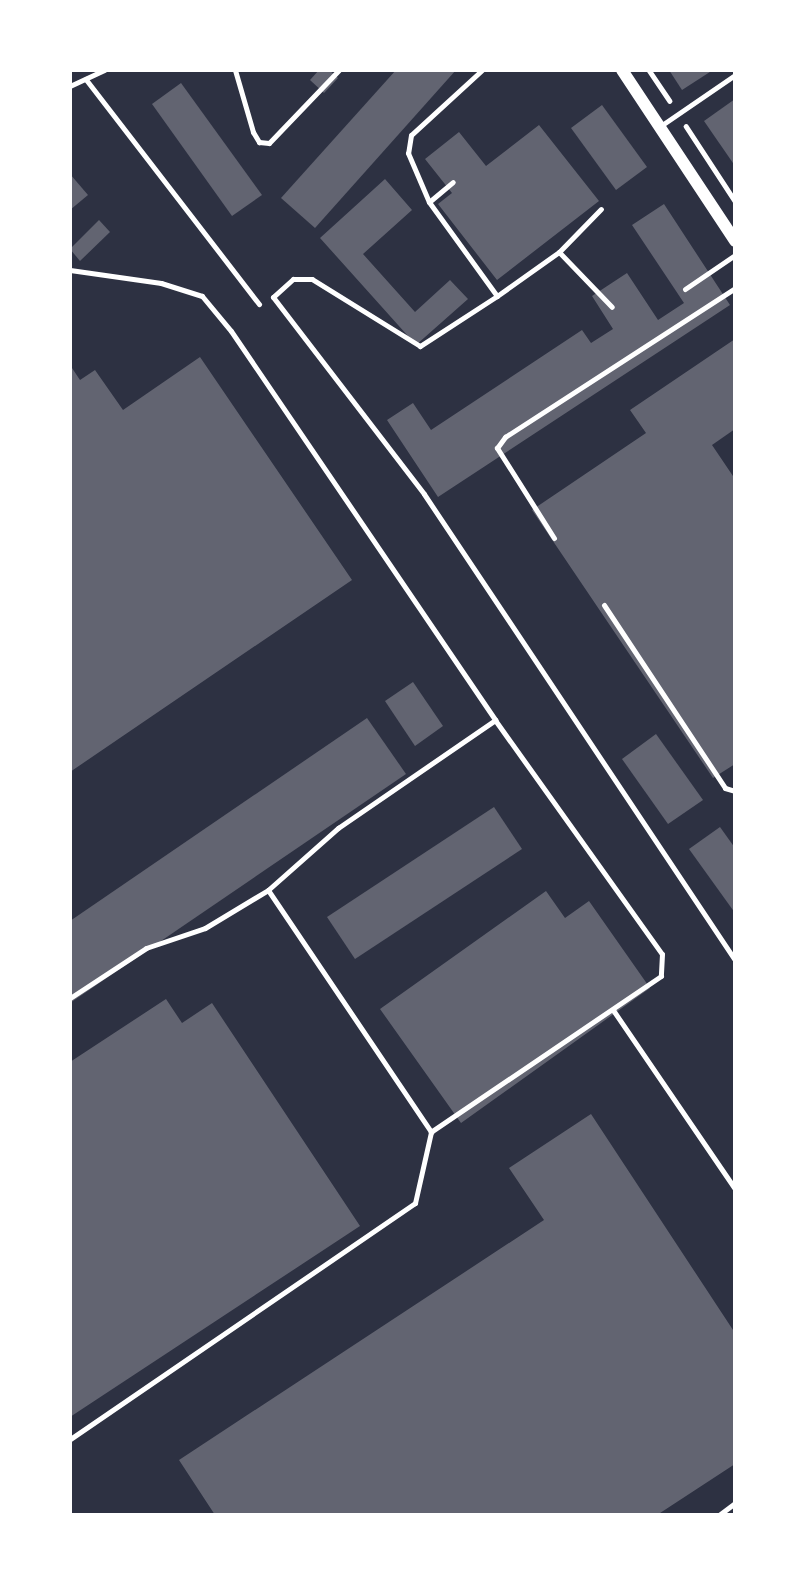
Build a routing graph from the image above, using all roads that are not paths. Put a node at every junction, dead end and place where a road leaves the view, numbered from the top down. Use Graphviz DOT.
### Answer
graph roads {
  1 [pos="235,70"];
  2 [pos="339,70"];
  3 [pos="482,70"];
  4 [pos="622,70"];
  5 [pos="735,75"];
  6 [pos="659,127"];
  7 [pos="453,182"];
  8 [pos="429,202"];
  9 [pos="601,209"];
  10 [pos="733,232"];
  11 [pos="559,251"];
  12 [pos="735,255"];
  13 [pos="70,270"];
  14 [pos="735,288"];
  15 [pos="685,289"];
  16 [pos="497,296"];
  17 [pos="612,307"];
  18 [pos="554,538"];
  19 [pos="604,605"];
  20 [pos="495,720"];
  21 [pos="735,791"];
  22 [pos="268,890"];
  23 [pos="735,960"];
  24 [pos="70,999"];
  25 [pos="613,1010"];
  26 [pos="431,1132"];
  27 [pos="735,1189"];
  28 [pos="70,1439"];
  29 [pos="735,1503"];
  30 [pos="719,1515"];
  1 -- 2 [label="lane"];
  3 -- 8 [label="lane"];
  4 -- 6 [label="street"];
  5 -- 6 [label="lane"];
  6 -- 10 [label="street"];
  7 -- 8 [label="lane"];
  8 -- 16 [label="lane"];
  9 -- 11 [label="lane"];
  11 -- 16 [label="lane"];
  11 -- 17 [label="lane"];
  12 -- 15 [label="lane"];
  13 -- 20 [label="lane"];
  14 -- 18 [label="lane"];
  16 -- 23 [label="lane"];
  19 -- 21 [label="lane"];
  20 -- 22 [label="lane"];
  20 -- 25 [label="lane"];
  22 -- 24 [label="lane"];
  22 -- 26 [label="lane"];
  25 -- 26 [label="lane"];
  25 -- 27 [label="lane"];
  26 -- 28 [label="lane"];
  29 -- 30 [label="lane"];
}
